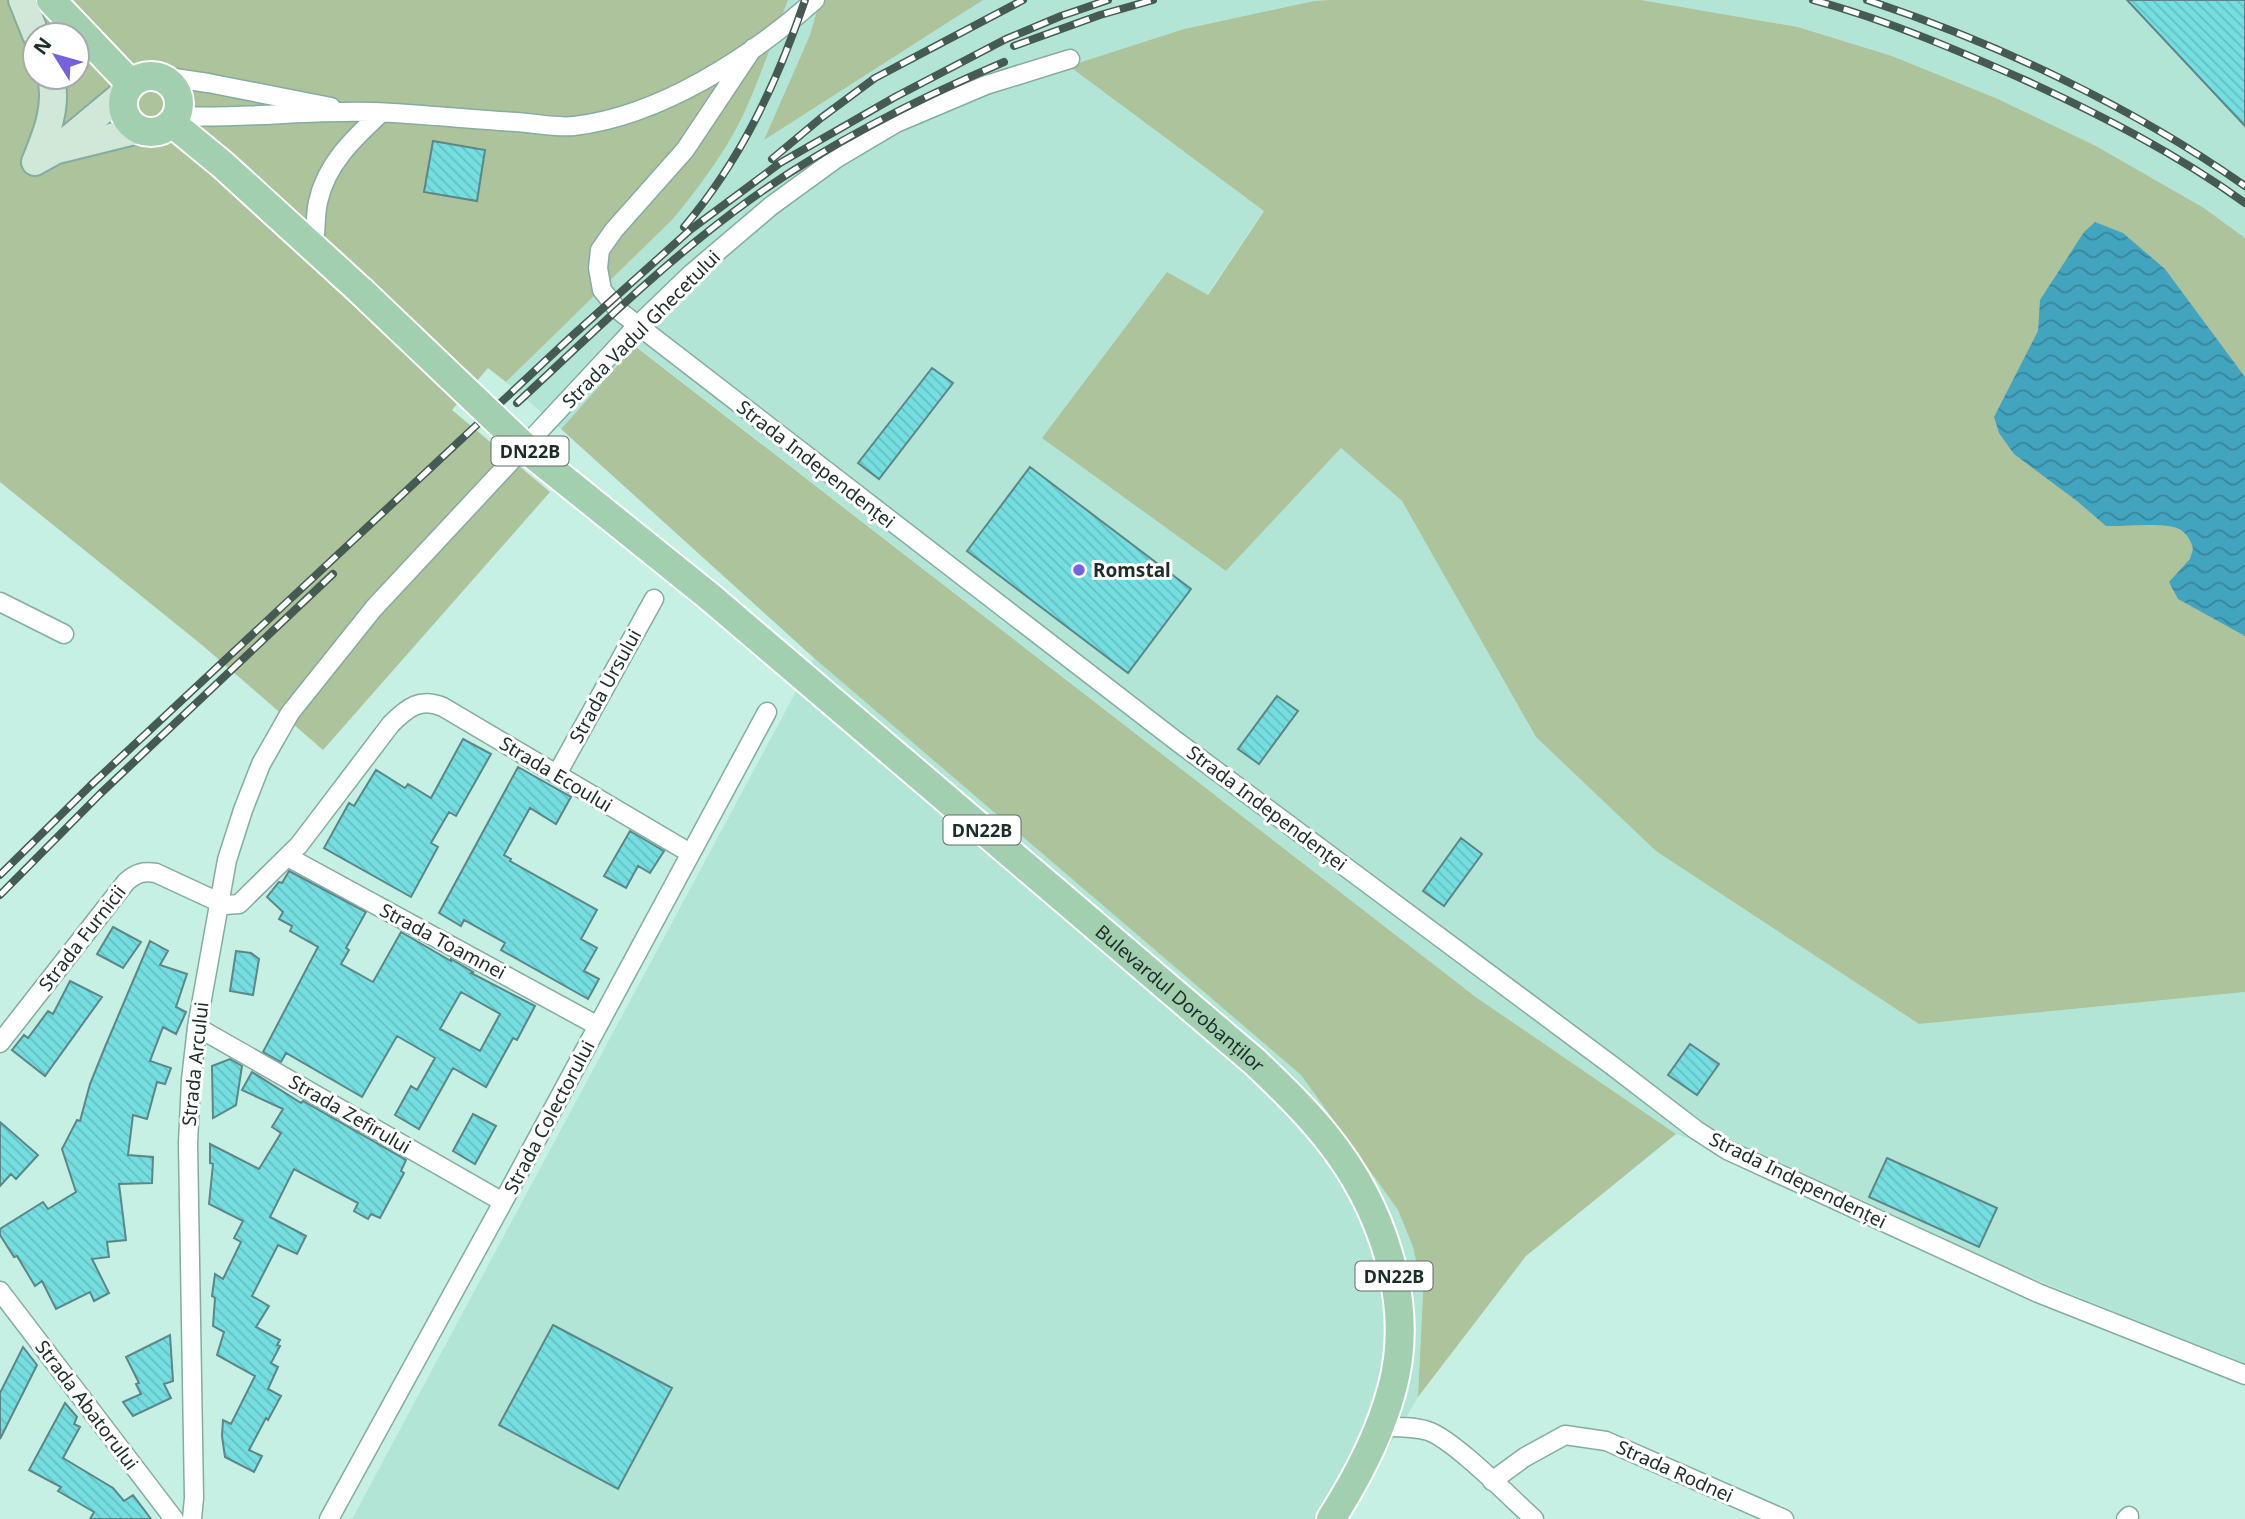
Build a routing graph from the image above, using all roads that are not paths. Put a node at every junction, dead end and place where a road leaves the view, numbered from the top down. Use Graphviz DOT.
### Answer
graph roads {
  1 [pos="22,0"];
  2 [pos="51,0"];
  3 [pos="815,0"];
  4 [pos="30,21"];
  5 [pos="753,48"];
  6 [pos="1070,59"];
  7 [pos="160,76"];
  8 [pos="128,88"];
  9 [pos="52,91"];
  10 [pos="359,112"];
  11 [pos="381,113"];
  12 [pos="174,120"];
  13 [pos="139,130"];
  14 [pos="44,157"];
  15 [pos="314,246"];
  16 [pos="638,326"];
  17 [pos="654,599"];
  18 [pos="0,602"];
  19 [pos="64,634"];
  20 [pos="767,712"];
  21 [pos="557,774"];
  22 [pos="690,853"];
  23 [pos="288,857"];
  24 [pos="219,903"];
  25 [pos="598,1026"];
  26 [pos="197,1027"];
  27 [pos="0,1043"];
  28 [pos="503,1202"];
  29 [pos="0,1291"];
  30 [pos="2245,1376"];
  31 [pos="1378,1427"];
  32 [pos="1492,1481"];
  33 [pos="174,1519"];
  34 [pos="192,1519"];
  35 [pos="329,1519"];
  36 [pos="1331,1519"];
  37 [pos="1534,1519"];
  38 [pos="1784,1519"];
  1 -- 4 [label="main road"];
  2 -- 8 [label="main road"];
  3 -- 5 [label="street"];
  5 -- 11 [label="street"];
  5 -- 16 [label="street, Strada Independenței"];
  6 -- 16 [label="street, Strada Vadul Ghecetului"];
  7 -- 8 [label="main road"];
  7 -- 10 [label="street"];
  7 -- 12 [label="main road"];
  8 -- 13 [label="main road"];
  8 -- 14 [label="main road"];
  9 -- 14 [label="main road"];
  10 -- 11 [label="street"];
  10 -- 12 [label="street"];
  11 -- 15 [label="street"];
  12 -- 13 [label="main road"];
  12 -- 15 [label="main road, DN22B"];
  13 -- 14 [label="main road"];
  15 -- 31 [label="main road, Bulevardul Dorobanților / DN22B, bridge"];
  16 -- 24 [label="street, Strada Vadul Ghecetului"];
  16 -- 30 [label="street, Strada Independenței"];
  17 -- 21 [label="street, Strada Ursului"];
  18 -- 19 [label="street"];
  20 -- 22 [label="street, Strada Colectorului"];
  21 -- 22 [label="street, Strada Ecoului"];
  21 -- 23 [label="street, Strada Ecoului"];
  22 -- 25 [label="street, Strada Colectorului"];
  23 -- 24 [label="street"];
  23 -- 25 [label="street, Strada Toamnei"];
  24 -- 26 [label="street, Strada Arcului"];
  24 -- 27 [label="street, Strada Furnicii"];
  25 -- 28 [label="street, Strada Colectorului"];
  26 -- 28 [label="street, Strada Zefirului"];
  26 -- 34 [label="street, Strada Arcului"];
  28 -- 35 [label="street, Strada Colectorului"];
  29 -- 33 [label="street, Strada Abatorului"];
  31 -- 32 [label="street"];
  31 -- 36 [label="main road, Bulevardul Dorobanților / DN22B"];
  32 -- 37 [label="street"];
  32 -- 38 [label="street, Strada Rodnei"];
}
